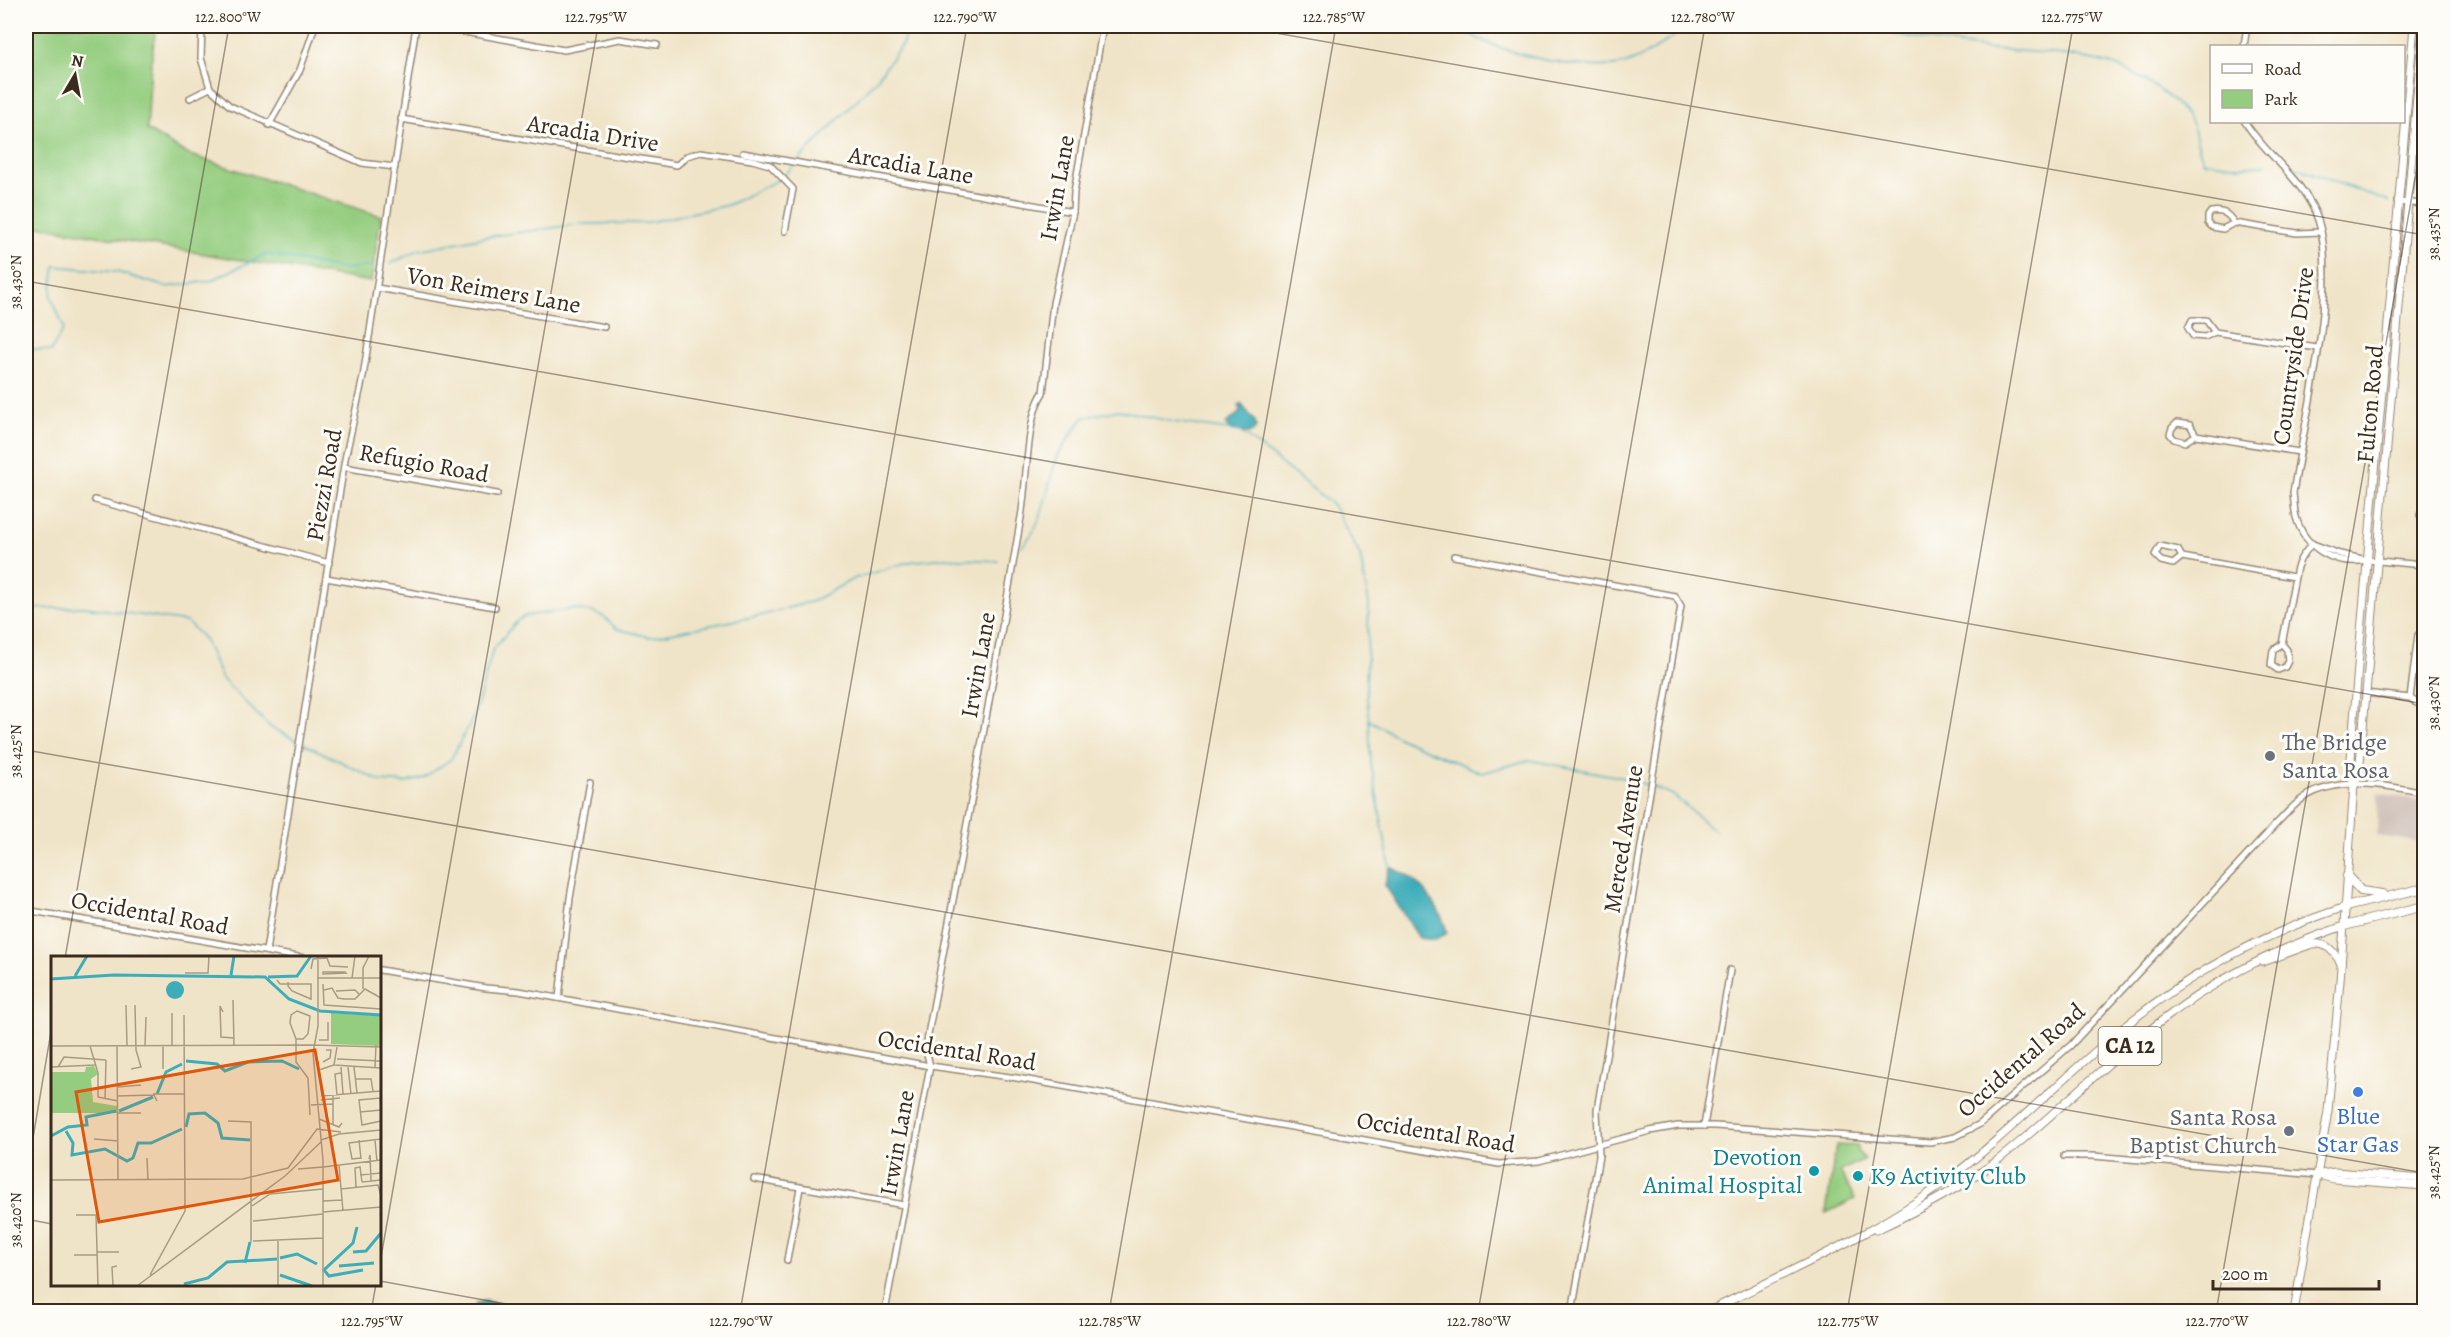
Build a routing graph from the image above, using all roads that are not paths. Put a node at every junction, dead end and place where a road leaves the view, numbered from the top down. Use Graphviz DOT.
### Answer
graph roads {
  1 [pos="202,26"];
  2 [pos="315,26"];
  3 [pos="416,26"];
  4 [pos="431,26"];
  5 [pos="1103,26"];
  6 [pos="2247,26"];
  7 [pos="2414,26"];
  8 [pos="2423,26"];
  9 [pos="657,45"];
  10 [pos="2244,45"];
  11 [pos="210,88"];
  12 [pos="190,98"];
  13 [pos="401,119"];
  14 [pos="2405,119"];
  15 [pos="2246,123"];
  16 [pos="2405,123"];
  17 [pos="269,125"];
  18 [pos="743,153"];
  19 [pos="395,167"];
  20 [pos="2397,202"];
  21 [pos="2407,202"];
  22 [pos="2424,204"];
  23 [pos="1073,212"];
  24 [pos="2234,223"];
  25 [pos="784,231"];
  26 [pos="2321,232"];
  27 [pos="377,288"];
  28 [pos="604,327"];
  29 [pos="2215,332"];
  30 [pos="2318,348"];
  31 [pos="2196,435"];
  32 [pos="2299,452"];
  33 [pos="344,467"];
  34 [pos="497,494"];
  35 [pos="95,500"];
  36 [pos="2312,543"];
  37 [pos="1454,556"];
  38 [pos="2182,557"];
  39 [pos="2367,560"];
  40 [pos="2376,561"];
  41 [pos="328,564"];
  42 [pos="2424,565"];
  43 [pos="2294,577"];
  44 [pos="326,578"];
  45 [pos="495,607"];
  46 [pos="2418,635"];
  47 [pos="2282,644"];
  48 [pos="2366,693"];
  49 [pos="2410,698"];
  50 [pos="2424,708"];
  51 [pos="2424,745"];
  52 [pos="2421,752"];
  53 [pos="590,782"];
  54 [pos="2354,784"];
  55 [pos="2424,793"];
  56 [pos="2347,876"];
  57 [pos="2424,888"];
  58 [pos="2394,894"];
  59 [pos="2424,906"];
  60 [pos="2345,907"];
  61 [pos="26,910"];
  62 [pos="2344,926"];
  63 [pos="266,951"];
  64 [pos="298,956"];
  65 [pos="2341,964"];
  66 [pos="2249,966"];
  67 [pos="381,970"];
  68 [pos="1730,970"];
  69 [pos="559,998"];
  70 [pos="930,1066"];
  71 [pos="1704,1126"];
  72 [pos="1599,1145"];
  73 [pos="2064,1156"];
  74 [pos="2318,1175"];
  75 [pos="753,1179"];
  76 [pos="2424,1179"];
  77 [pos="2424,1186"];
  78 [pos="800,1188"];
  79 [pos="904,1205"];
  80 [pos="1835,1248"];
  81 [pos="787,1260"];
  82 [pos="885,1311"];
  83 [pos="1572,1311"];
  84 [pos="1707,1311"];
  85 [pos="2294,1311"];
  1 -- 11 [label="street"];
  2 -- 17 [label="street"];
  3 -- 13 [label="street, Piezzi Road"];
  4 -- 9 [label="street"];
  5 -- 23 [label="street, Irwin Lane"];
  6 -- 10 [label="street"];
  7 -- 14 [label="main road, Fulton Road"];
  8 -- 21 [label="main road, Fulton Road"];
  11 -- 12 [label="street"];
  11 -- 17 [label="street"];
  13 -- 19 [label="street, Piezzi Road"];
  13 -- 25 [label="street, Arcadia Drive"];
  15 -- 26 [label="street, Countryside Drive"];
  16 -- 20 [label="main road, Fulton Road"];
  17 -- 19 [label="street"];
  18 -- 23 [label="street, Arcadia Lane"];
  19 -- 27 [label="street, Piezzi Road"];
  20 -- 21 [label="street"];
  20 -- 39 [label="main road, Fulton Road"];
  21 -- 22 [label="street"];
  21 -- 40 [label="main road, Fulton Road"];
  23 -- 70 [label="street, Irwin Lane"];
  24 -- 24 [label="street"];
  24 -- 26 [label="street"];
  26 -- 30 [label="street, Countryside Drive"];
  27 -- 28 [label="street, Von Reimers Lane"];
  27 -- 33 [label="street, Piezzi Road"];
  29 -- 29 [label="street"];
  29 -- 30 [label="street"];
  30 -- 32 [label="street, Countryside Drive"];
  31 -- 31 [label="street"];
  31 -- 32 [label="street"];
  32 -- 36 [label="street, Countryside Drive"];
  33 -- 34 [label="street, Refugio Road"];
  33 -- 41 [label="street, Piezzi Road"];
  35 -- 41 [label="street"];
  36 -- 39 [label="street, Countryside Drive"];
  36 -- 43 [label="street"];
  37 -- 72 [label="street, Merced Avenue"];
  38 -- 38 [label="street"];
  38 -- 43 [label="street"];
  39 -- 40 [label="street, Countryside Drive"];
  39 -- 54 [label="main road, Fulton Road"];
  40 -- 42 [label="street, Countryside Drive"];
  40 -- 48 [label="main road, Fulton Road"];
  41 -- 44 [label="street, Piezzi Road"];
  43 -- 47 [label="street"];
  44 -- 45 [label="street"];
  44 -- 63 [label="street, Piezzi Road"];
  46 -- 49 [label="street"];
  47 -- 47 [label="street"];
  48 -- 49 [label="street"];
  48 -- 54 [label="main road, Fulton Road"];
  49 -- 50 [label="street"];
  51 -- 52 [label="street"];
  53 -- 69 [label="street"];
  54 -- 55 [label="street, Occidental Road"];
  54 -- 56 [label="main road, Fulton Road"];
  54 -- 71 [label="street, Occidental Road"];
  56 -- 58 [label="highway"];
  56 -- 60 [label="main road, Fulton Road"];
  57 -- 58 [label="highway, CA 12"];
  58 -- 60 [label="highway, CA 12"];
  59 -- 62 [label="highway, CA 12"];
  60 -- 62 [label="main road, Fulton Road"];
  60 -- 80 [label="main road, CA 12"];
  61 -- 63 [label="street, Occidental Road"];
  62 -- 65 [label="main road, Fulton Road"];
  62 -- 66 [label="main road, CA 12"];
  63 -- 64 [label="street, Occidental Road"];
  65 -- 66 [label="main road"];
  65 -- 74 [label="main road, Fulton Road"];
  66 -- 80 [label="main road, CA 12"];
  67 -- 69 [label="street, Occidental Road"];
  68 -- 71 [label="street"];
  69 -- 70 [label="street, Occidental Road"];
  70 -- 72 [label="street, Occidental Road"];
  70 -- 79 [label="street, Irwin Lane"];
  71 -- 72 [label="street, Occidental Road"];
  72 -- 83 [label="street, Merced Avenue"];
  73 -- 74 [label="street"];
  74 -- 76 [label="main road"];
  74 -- 77 [label="main road"];
  74 -- 85 [label="main road, Fulton Road"];
  75 -- 78 [label="street"];
  78 -- 79 [label="street"];
  78 -- 81 [label="street"];
  79 -- 82 [label="street, Irwin Lane"];
  80 -- 84 [label="main road, CA 12"];
}
